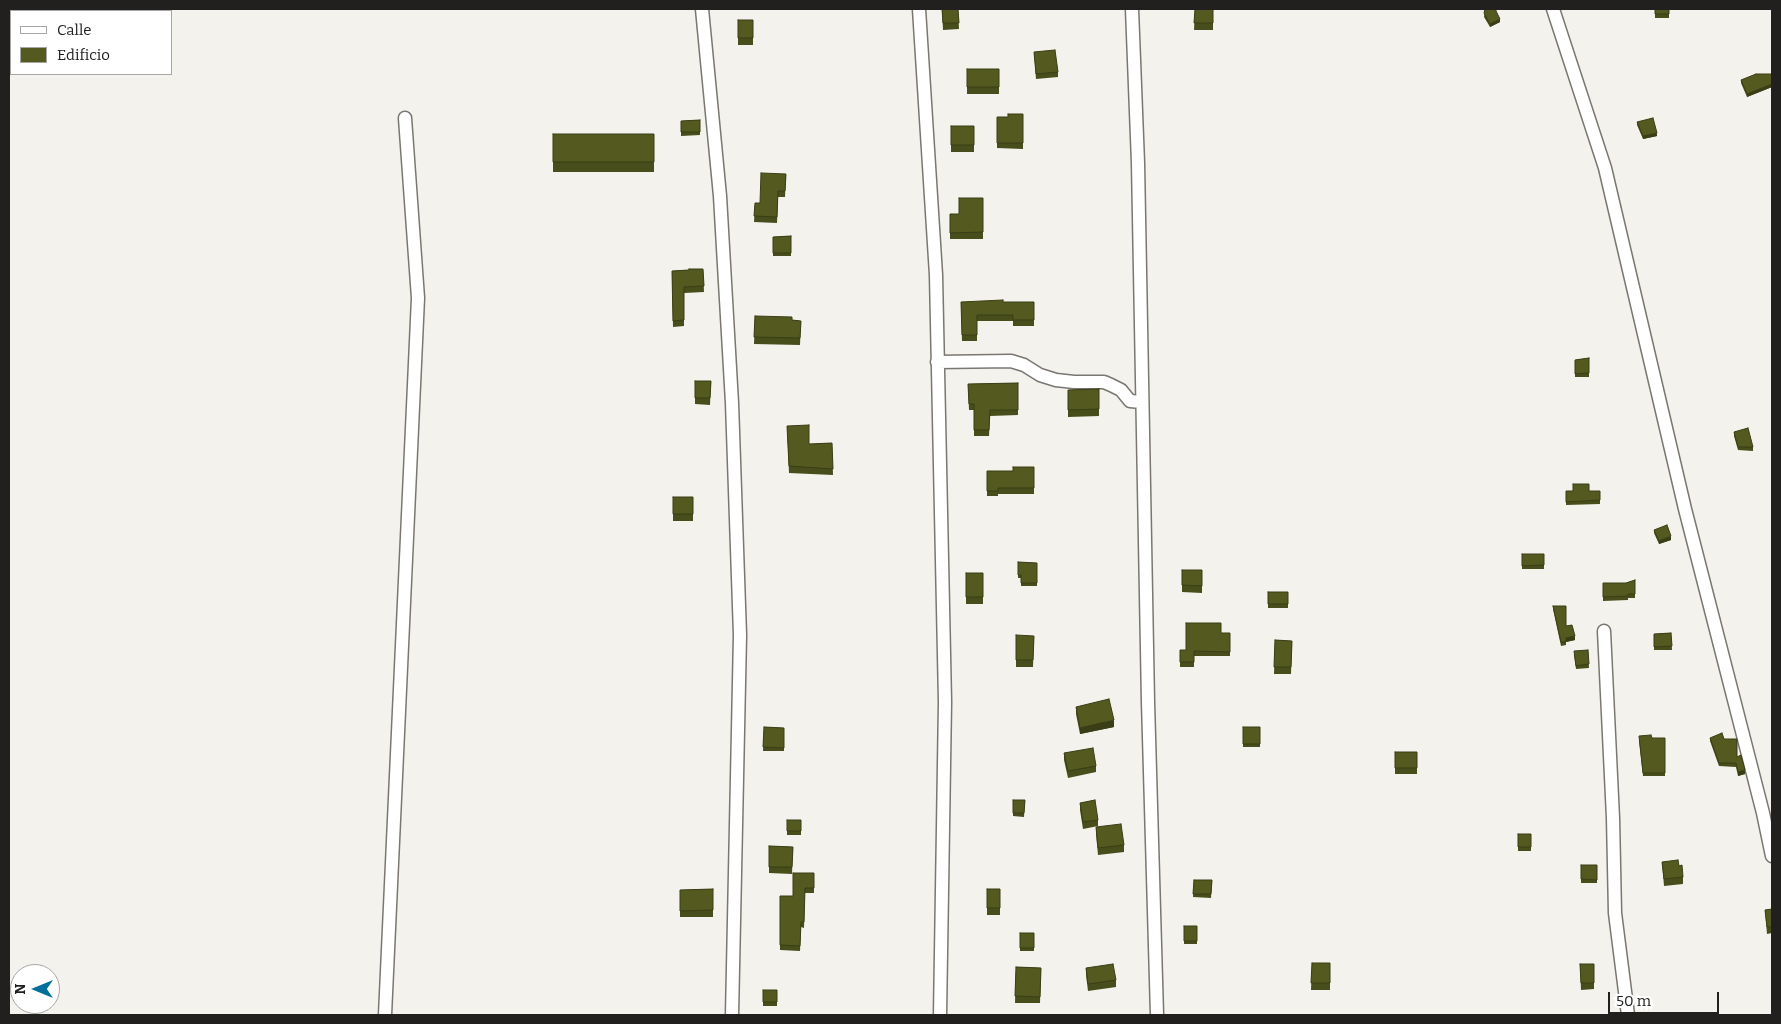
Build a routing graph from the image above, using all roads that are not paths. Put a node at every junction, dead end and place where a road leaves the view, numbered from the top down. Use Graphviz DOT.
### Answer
graph roads {
  1 [pos="702,9"];
  2 [pos="919,9"];
  3 [pos="1132,9"];
  4 [pos="1553,9"];
  5 [pos="405,118"];
  6 [pos="937,362"];
  7 [pos="1142,402"];
  8 [pos="1604,631"];
  9 [pos="1772,856"];
  10 [pos="385,1015"];
  11 [pos="732,1015"];
  12 [pos="940,1015"];
  13 [pos="1157,1015"];
  14 [pos="1628,1015"];
  1 -- 11 [label="street"];
  2 -- 6 [label="street"];
  3 -- 7 [label="street"];
  4 -- 9 [label="street"];
  5 -- 10 [label="street"];
  6 -- 7 [label="street"];
  6 -- 12 [label="street"];
  7 -- 13 [label="street"];
  8 -- 14 [label="street"];
}
